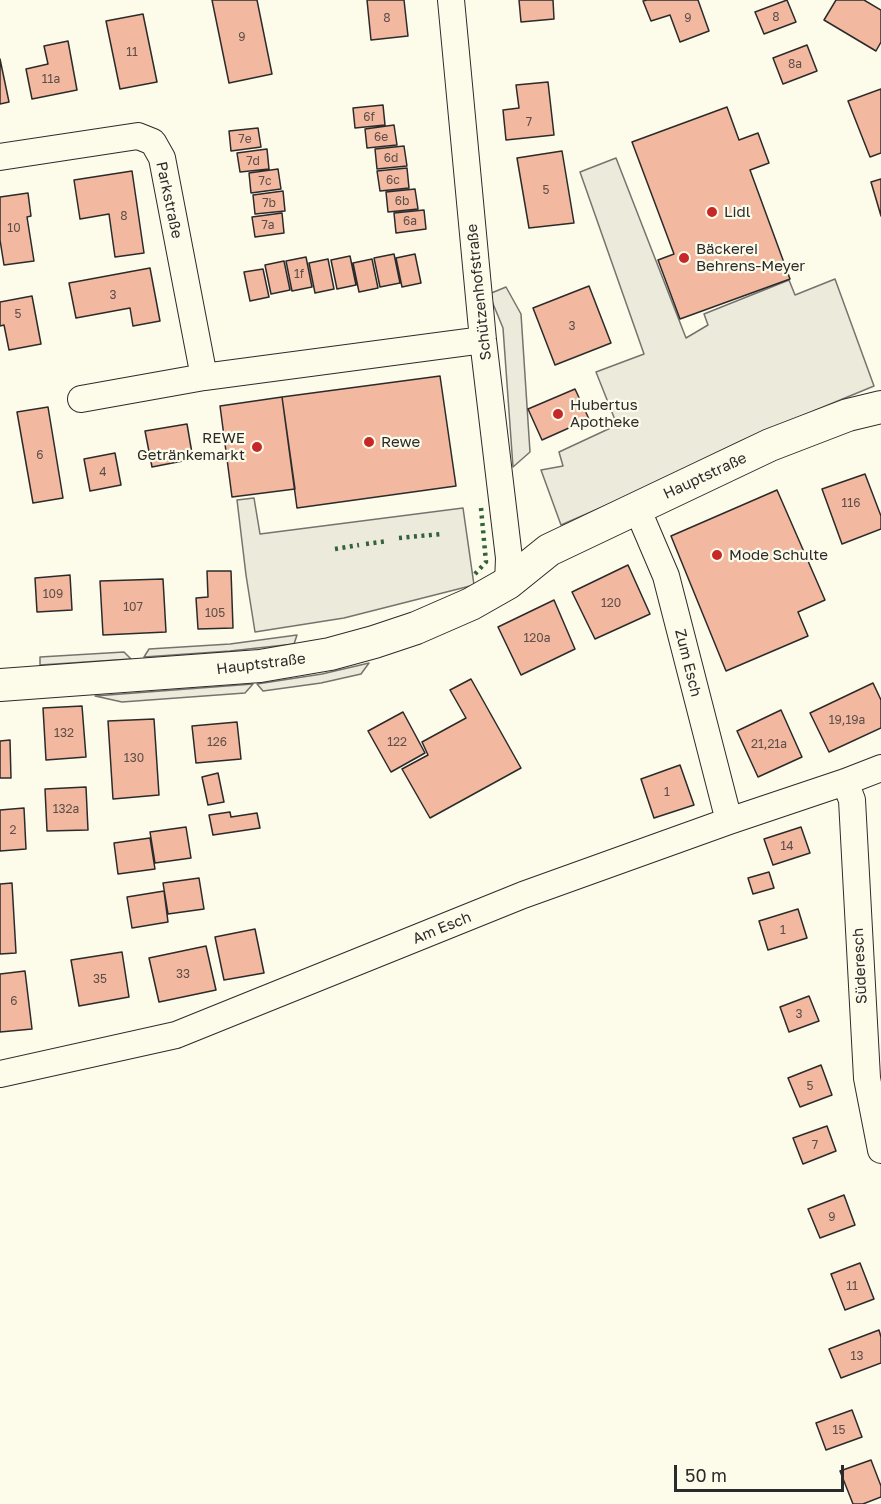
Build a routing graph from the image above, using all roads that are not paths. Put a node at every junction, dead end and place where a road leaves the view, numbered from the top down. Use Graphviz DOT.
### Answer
graph roads {
  1 [pos="451,0"];
  2 [pos="0,157"];
  3 [pos="483,340"];
  4 [pos="204,377"];
  5 [pos="81,399"];
  6 [pos="881,407"];
  7 [pos="881,428"];
  8 [pos="642,517"];
  9 [pos="508,583"];
  10 [pos="0,685"];
  11 [pos="881,768"];
  12 [pos="845,782"];
  13 [pos="729,821"];
  14 [pos="0,1074"];
  15 [pos="874,1076"];
  16 [pos="881,1150"];
  1 -- 3 [label="street, Schützenhofstraße"];
  2 -- 4 [label="street, Parkstraße"];
  3 -- 4 [label="street"];
  3 -- 9 [label="street, Schützenhofstraße"];
  4 -- 5 [label="street"];
  6 -- 8 [label="main road, Hauptstraße"];
  7 -- 8 [label="main road, Hauptstraße"];
  8 -- 9 [label="main road, Hauptstraße"];
  8 -- 13 [label="street, Zum Esch"];
  9 -- 10 [label="main road, Hauptstraße"];
  11 -- 12 [label="street, Am Esch"];
  12 -- 13 [label="street, Am Esch"];
  12 -- 15 [label="street, Süderesch"];
  13 -- 14 [label="street, Am Esch"];
  15 -- 16 [label="street, Süderesch"];
}
